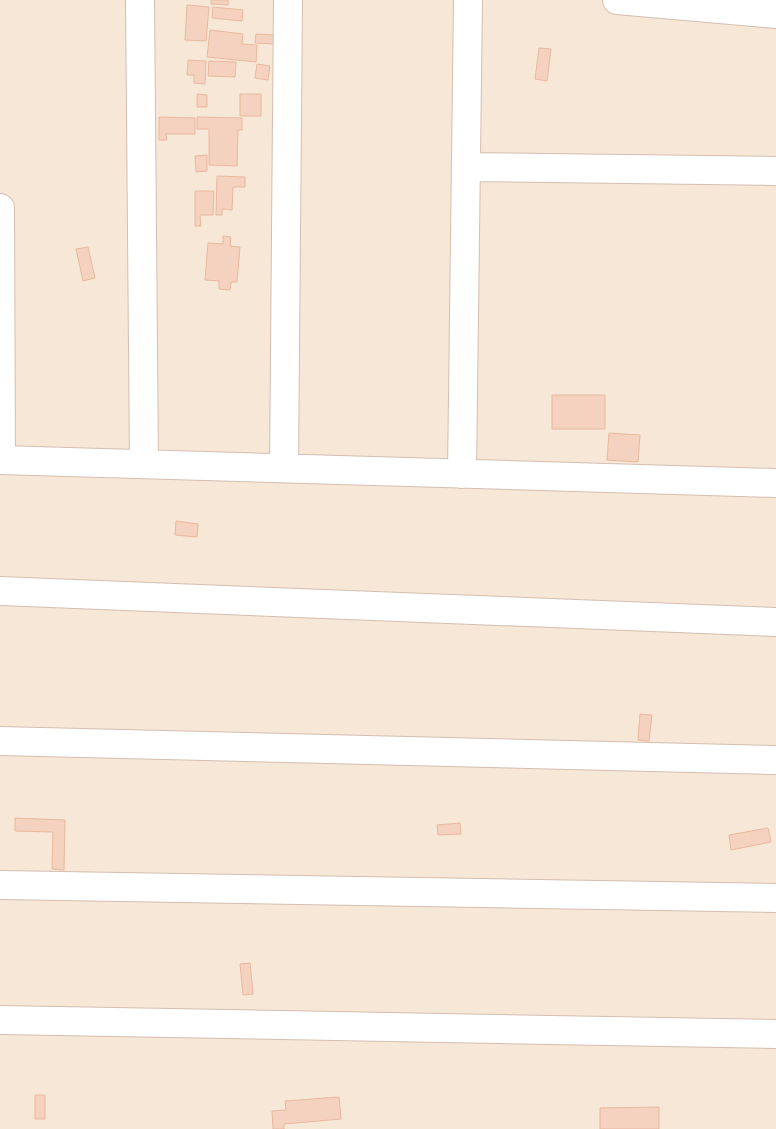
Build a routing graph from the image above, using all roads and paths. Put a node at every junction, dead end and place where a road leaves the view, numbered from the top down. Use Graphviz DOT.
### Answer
graph roads {
  1 [pos="140,0"];
  2 [pos="288,0"];
  3 [pos="468,0"];
  4 [pos="617,0"];
  5 [pos="776,14"];
  6 [pos="466,167"];
  7 [pos="776,172"];
  8 [pos="0,208"];
  9 [pos="0,460"];
  10 [pos="144,464"];
  11 [pos="284,468"];
  12 [pos="462,474"];
  13 [pos="776,483"];
  14 [pos="0,591"];
  15 [pos="776,622"];
  16 [pos="0,741"];
  17 [pos="776,760"];
  18 [pos="0,885"];
  19 [pos="776,898"];
  20 [pos="0,1020"];
  21 [pos="776,1034"];
  1 -- 10 [label="street"];
  2 -- 11 [label="street"];
  3 -- 6 [label="street"];
  4 -- 5 [label="street"];
  6 -- 7 [label="street"];
  6 -- 12 [label="street"];
  8 -- 9 [label="street"];
  9 -- 10 [label="street"];
  10 -- 11 [label="street"];
  11 -- 12 [label="street"];
  12 -- 13 [label="street"];
  14 -- 15 [label="street"];
  16 -- 17 [label="street"];
  18 -- 19 [label="street"];
  20 -- 21 [label="street"];
}
